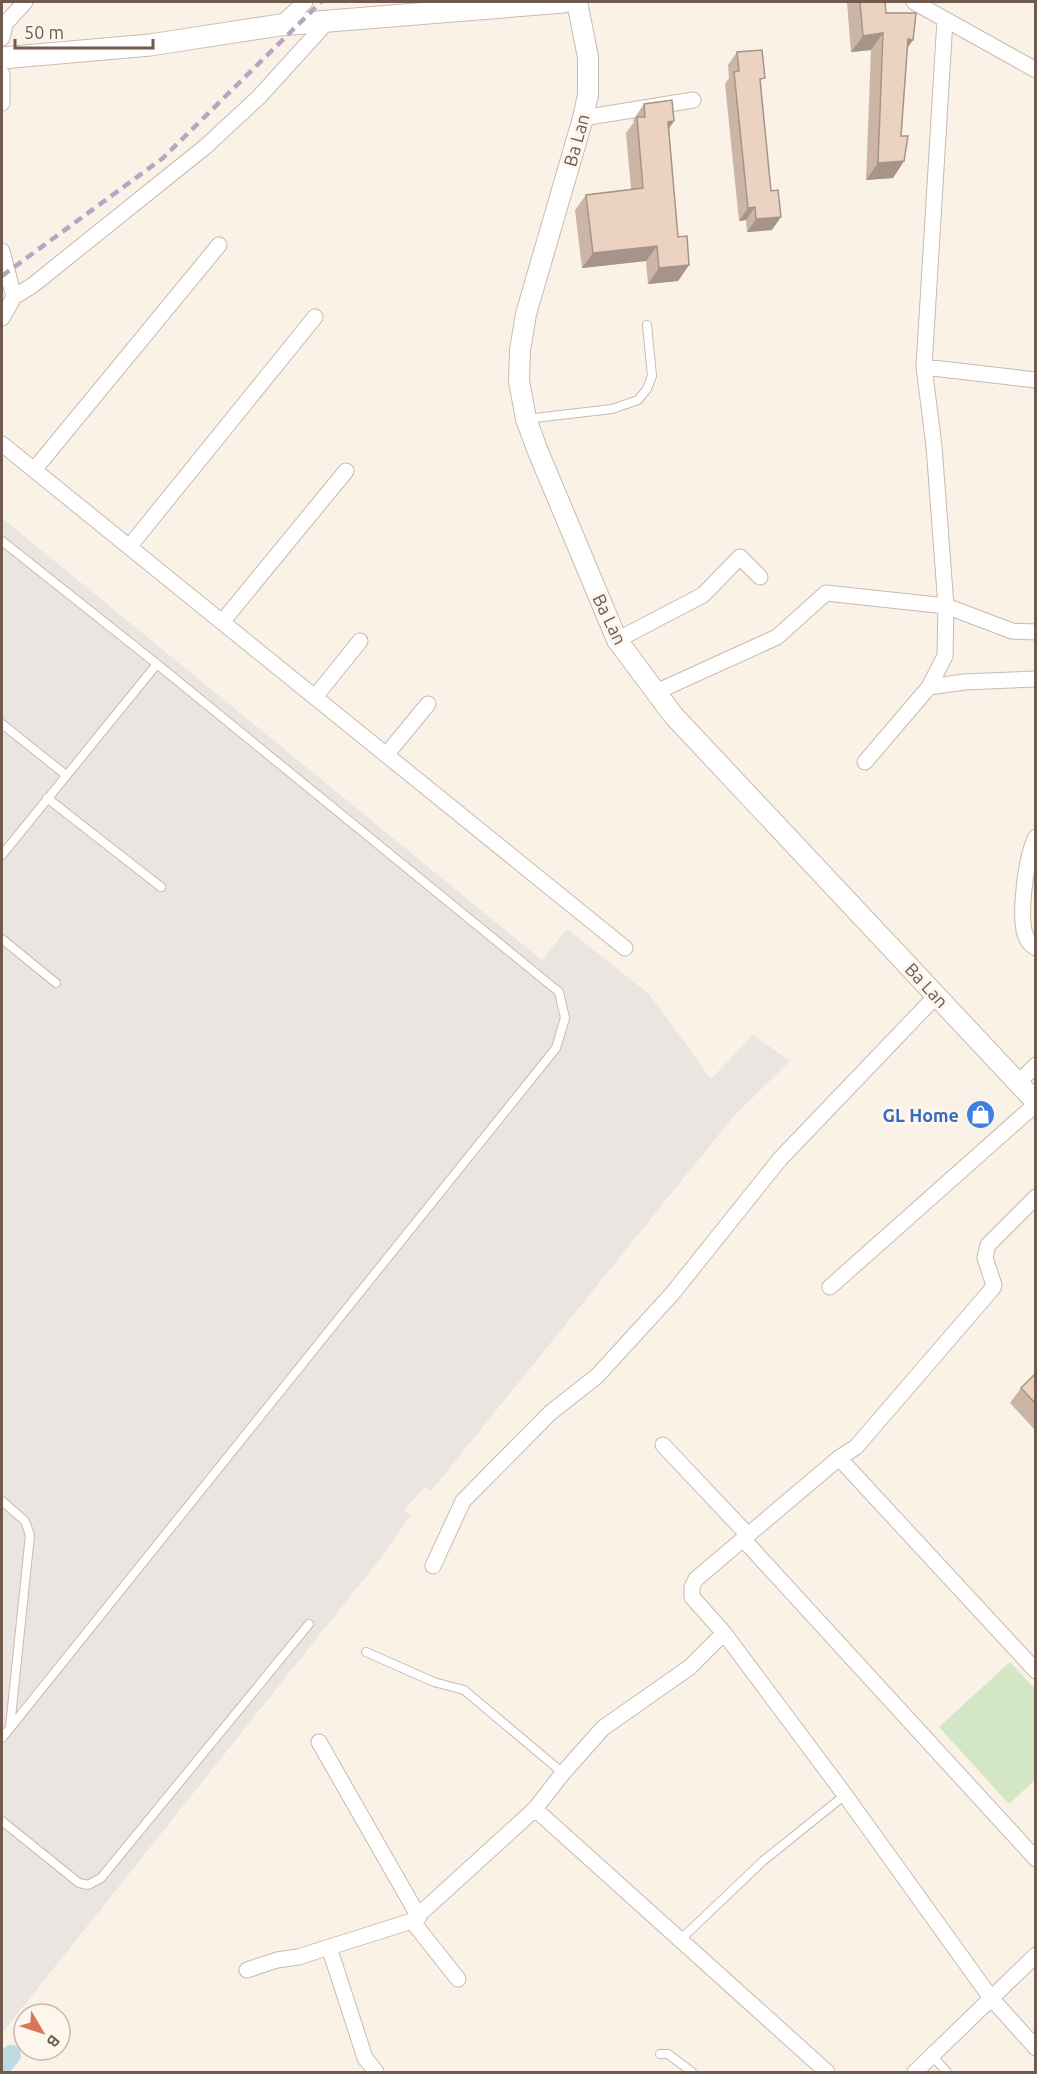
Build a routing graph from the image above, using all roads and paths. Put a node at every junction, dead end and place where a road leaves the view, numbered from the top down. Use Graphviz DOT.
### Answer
graph roads {
  1 [pos="25,2"];
  2 [pos="305,2"];
  3 [pos="564,2"];
  4 [pos="577,2"];
  5 [pos="914,2"];
  6 [pos="386,9"];
  7 [pos="945,20"];
  8 [pos="328,21"];
  9 [pos="280,25"];
  10 [pos="2,38"];
  11 [pos="2,58"];
  12 [pos="1035,70"];
  13 [pos="2,74"];
  14 [pos="693,100"];
  15 [pos="2,103"];
  16 [pos="583,118"];
  17 [pos="219,245"];
  18 [pos="2,251"];
  19 [pos="14,297"];
  20 [pos="315,317"];
  21 [pos="2,318"];
  22 [pos="646,325"];
  23 [pos="924,367"];
  24 [pos="1035,380"];
  25 [pos="526,419"];
  26 [pos="2,444"];
  27 [pos="34,470"];
  28 [pos="346,471"];
  29 [pos="2,542"];
  30 [pos="129,547"];
  31 [pos="760,577"];
  32 [pos="946,606"];
  33 [pos="222,622"];
  34 [pos="1035,632"];
  35 [pos="616,640"];
  36 [pos="360,641"];
  37 [pos="157,664"];
  38 [pos="1035,679"];
  39 [pos="929,687"];
  40 [pos="656,692"];
  41 [pos="315,697"];
  42 [pos="428,704"];
  43 [pos="2,724"];
  44 [pos="386,755"];
  45 [pos="865,762"];
  46 [pos="66,775"];
  47 [pos="48,798"];
  48 [pos="1035,837"];
  49 [pos="2,855"];
  50 [pos="161,887"];
  51 [pos="2,939"];
  52 [pos="625,948"];
  53 [pos="1035,948"];
  54 [pos="56,982"];
  55 [pos="937,995"];
  56 [pos="1035,1065"];
  57 [pos="1018,1083"];
  58 [pos="1035,1103"];
  59 [pos="1035,1197"];
  60 [pos="830,1287"];
  61 [pos="663,1445"];
  62 [pos="839,1458"];
  63 [pos="2,1501"];
  64 [pos="745,1537"];
  65 [pos="433,1566"];
  66 [pos="309,1624"];
  67 [pos="724,1633"];
  68 [pos="366,1652"];
  69 [pos="1035,1671"];
  70 [pos="2,1722"];
  71 [pos="9,1728"];
  72 [pos="2,1738"];
  73 [pos="319,1742"];
  74 [pos="563,1773"];
  75 [pos="845,1795"];
  76 [pos="535,1809"];
  77 [pos="2,1821"];
  78 [pos="1035,1859"];
  79 [pos="415,1919"];
  80 [pos="680,1941"];
  81 [pos="329,1947"];
  82 [pos="1035,1955"];
  83 [pos="248,1970"];
  84 [pos="458,1979"];
  85 [pos="991,1998"];
  86 [pos="1035,2048"];
  87 [pos="660,2054"];
  88 [pos="933,2057"];
  89 [pos="376,2073"];
  90 [pos="693,2073"];
  91 [pos="827,2073"];
  92 [pos="915,2073"];
  93 [pos="947,2073"];
  1 -- 10 [label="street"];
  2 -- 9 [label="street"];
  3 -- 6 [label="main road"];
  4 -- 16 [label="street, Ba Lan"];
  5 -- 7 [label="street"];
  6 -- 8 [label="main road"];
  7 -- 12 [label="street"];
  7 -- 23 [label="street"];
  8 -- 9 [label="main road"];
  8 -- 19 [label="street"];
  9 -- 11 [label="main road"];
  13 -- 15 [label="street"];
  14 -- 16 [label="street"];
  16 -- 25 [label="street, Ba Lan"];
  17 -- 27 [label="street"];
  18 -- 19 [label="street"];
  19 -- 21 [label="street"];
  20 -- 30 [label="street"];
  22 -- 25 [label="lane"];
  23 -- 24 [label="street"];
  23 -- 32 [label="street"];
  25 -- 35 [label="street, Ba Lan"];
  26 -- 27 [label="street"];
  27 -- 30 [label="street"];
  28 -- 33 [label="street"];
  29 -- 37 [label="lane"];
  30 -- 33 [label="street"];
  31 -- 35 [label="street"];
  32 -- 34 [label="street"];
  32 -- 39 [label="street"];
  32 -- 40 [label="street"];
  33 -- 41 [label="street"];
  35 -- 40 [label="street, Ba Lan"];
  36 -- 41 [label="street"];
  37 -- 46 [label="lane"];
  37 -- 71 [label="lane"];
  38 -- 39 [label="street"];
  39 -- 45 [label="street"];
  40 -- 55 [label="street, Ba Lan"];
  41 -- 44 [label="street"];
  42 -- 44 [label="street"];
  43 -- 46 [label="lane"];
  44 -- 52 [label="street"];
  46 -- 47 [label="lane"];
  47 -- 49 [label="lane"];
  47 -- 50 [label="lane"];
  48 -- 53 [label="street"];
  51 -- 54 [label="lane"];
  55 -- 57 [label="street, Ba Lan"];
  55 -- 65 [label="street"];
  56 -- 57 [label="street"];
  57 -- 58 [label="street, Ba Lan"];
  58 -- 60 [label="street"];
  59 -- 62 [label="street"];
  61 -- 64 [label="street"];
  62 -- 64 [label="street"];
  62 -- 69 [label="street"];
  63 -- 71 [label="lane"];
  64 -- 67 [label="street"];
  64 -- 78 [label="street"];
  66 -- 77 [label="lane"];
  67 -- 74 [label="street"];
  67 -- 75 [label="street"];
  68 -- 74 [label="lane"];
  70 -- 71 [label="lane"];
  71 -- 72 [label="lane"];
  73 -- 79 [label="street"];
  74 -- 76 [label="street"];
  75 -- 80 [label="lane"];
  75 -- 85 [label="street"];
  76 -- 79 [label="street"];
  76 -- 80 [label="street"];
  79 -- 81 [label="street"];
  79 -- 84 [label="street"];
  80 -- 91 [label="street"];
  81 -- 83 [label="street"];
  81 -- 89 [label="street"];
  82 -- 85 [label="street"];
  85 -- 86 [label="street"];
  85 -- 88 [label="street"];
  87 -- 90 [label="lane"];
  88 -- 92 [label="street"];
  88 -- 93 [label="lane"];
}
